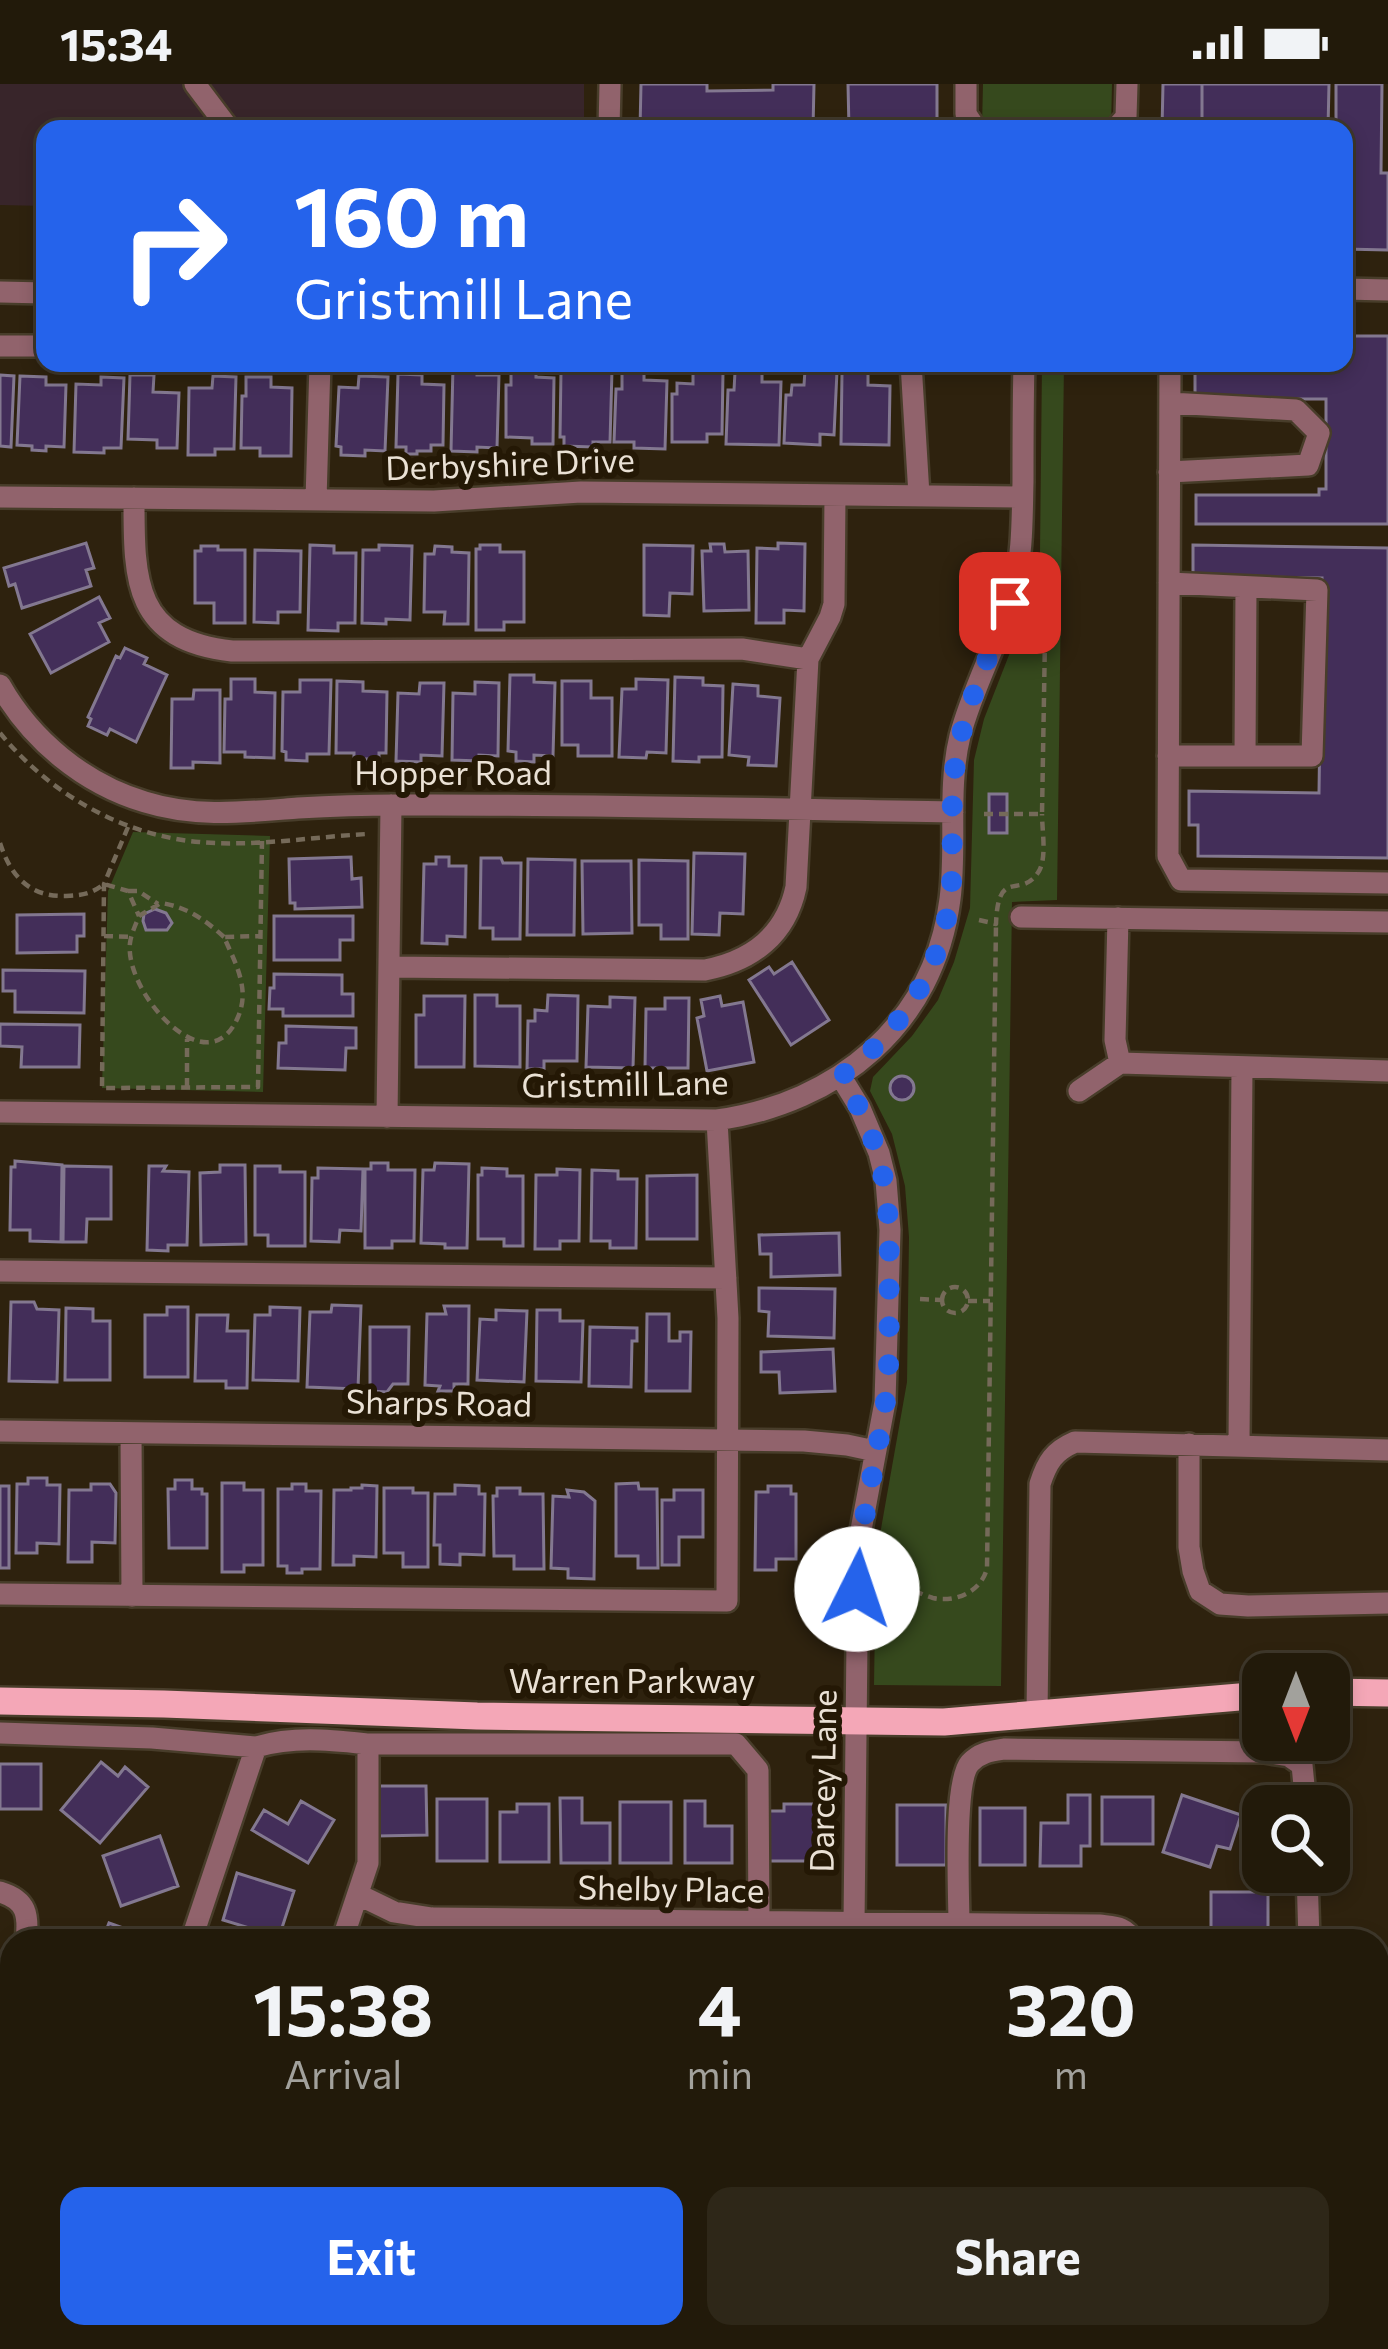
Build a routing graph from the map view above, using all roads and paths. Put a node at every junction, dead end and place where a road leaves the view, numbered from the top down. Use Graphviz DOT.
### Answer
graph roads {
  1 [pos="195,84"];
  2 [pos="610,84"];
  3 [pos="966,84"];
  4 [pos="1127,84"];
  5 [pos="222,120"];
  6 [pos="609,120"];
  7 [pos="970,120"];
  8 [pos="1123,120"];
  9 [pos="1353,289"];
  10 [pos="1388,290"];
  11 [pos="0,292"];
  12 [pos="36,293"];
  13 [pos="0,346"];
  14 [pos="36,346"];
  15 [pos="320,372"];
  16 [pos="912,372"];
  17 [pos="1024,372"];
  18 [pos="1170,372"];
  19 [pos="1170,403"];
  20 [pos="1169,472"];
  21 [pos="835,495"];
  22 [pos="919,495"];
  23 [pos="1022,496"];
  24 [pos="0,497"];
  25 [pos="134,498"];
  26 [pos="316,500"];
  27 [pos="1169,583"];
  28 [pos="1246,587"];
  29 [pos="1039,613"];
  30 [pos="808,659"];
  31 [pos="0,685"];
  32 [pos="1168,756"];
  33 [pos="1245,756"];
  34 [pos="391,805"];
  35 [pos="799,809"];
  36 [pos="953,812"];
  37 [pos="984,814"];
  38 [pos="1042,814"];
  39 [pos="128,826"];
  40 [pos="262,841"];
  41 [pos="0,843"];
  42 [pos="1388,883"];
  43 [pos="104,884"];
  44 [pos="128,892"];
  45 [pos="158,904"];
  46 [pos="139,916"];
  47 [pos="1022,917"];
  48 [pos="1118,918"];
  49 [pos="979,920"];
  50 [pos="1388,922"];
  51 [pos="996,924"];
  52 [pos="104,936"];
  53 [pos="262,936"];
  54 [pos="132,937"];
  55 [pos="224,937"];
  56 [pos="390,967"];
  57 [pos="187,1039"];
  58 [pos="1120,1063"];
  59 [pos="1242,1067"];
  60 [pos="1388,1071"];
  61 [pos="841,1076"];
  62 [pos="187,1088"];
  63 [pos="1079,1091"];
  64 [pos="0,1112"];
  65 [pos="387,1117"];
  66 [pos="718,1120"];
  67 [pos="0,1271"];
  68 [pos="726,1278"];
  69 [pos="920,1299"];
  70 [pos="942,1300"];
  71 [pos="968,1300"];
  72 [pos="990,1301"];
  73 [pos="0,1431"];
  74 [pos="131,1432"];
  75 [pos="728,1440"];
  76 [pos="1190,1444"];
  77 [pos="1239,1444"];
  78 [pos="1388,1450"];
  79 [pos="875,1451"];
  80 [pos="888,1576"];
  81 [pos="0,1594"];
  82 [pos="132,1596"];
  83 [pos="1388,1604"];
  84 [pos="1350,1692"];
  85 [pos="1388,1693"];
  86 [pos="1242,1696"];
  87 [pos="0,1702"];
  88 [pos="1037,1714"];
  89 [pos="857,1719"];
  90 [pos="0,1733"];
  91 [pos="368,1744"];
  92 [pos="256,1748"];
  93 [pos="1304,1785"];
  94 [pos="0,1892"];
  95 [pos="1307,1893"];
  96 [pos="358,1895"];
  97 [pos="759,1923"];
  98 [pos="854,1924"];
  99 [pos="959,1925"];
  100 [pos="27,1929"];
  101 [pos="195,1929"];
  102 [pos="346,1929"];
  103 [pos="1111,1929"];
  104 [pos="1309,1929"];
  1 -- 5 [label="street"];
  2 -- 6 [label="street"];
  3 -- 7 [label="street"];
  4 -- 8 [label="street"];
  9 -- 10 [label="street"];
  11 -- 12 [label="street"];
  13 -- 14 [label="street"];
  15 -- 26 [label="street"];
  16 -- 22 [label="street"];
  17 -- 23 [label="street, Gristmill Lane"];
  18 -- 19 [label="street"];
  19 -- 20 [label="street"];
  19 -- 20 [label="street"];
  20 -- 27 [label="street"];
  21 -- 22 [label="street, Derbyshire Drive"];
  21 -- 26 [label="street, Derbyshire Drive"];
  21 -- 30 [label="street"];
  22 -- 23 [label="street, Derbyshire Drive"];
  23 -- 36 [label="street, Gristmill Lane"];
  24 -- 25 [label="street, Derbyshire Drive"];
  25 -- 26 [label="street, Derbyshire Drive"];
  25 -- 30 [label="street"];
  27 -- 28 [label="street"];
  27 -- 32 [label="street"];
  28 -- 33 [label="street"];
  28 -- 33 [label="street"];
  29 -- 38 [label="path"];
  30 -- 35 [label="street"];
  31 -- 34 [label="street, Hopper Road"];
  32 -- 33 [label="street"];
  32 -- 42 [label="street"];
  34 -- 35 [label="street, Hopper Road"];
  34 -- 56 [label="street"];
  35 -- 36 [label="street, Hopper Road"];
  35 -- 56 [label="street"];
  36 -- 61 [label="street, Gristmill Lane"];
  37 -- 38 [label="path"];
  38 -- 51 [label="path"];
  39 -- 43 [label="path"];
  40 -- 53 [label="path"];
  41 -- 43 [label="path"];
  43 -- 44 [label="path"];
  43 -- 52 [label="path"];
  44 -- 45 [label="path"];
  44 -- 46 [label="path"];
  45 -- 46 [label="path"];
  45 -- 55 [label="path"];
  46 -- 54 [label="path"];
  47 -- 48 [label="street"];
  48 -- 50 [label="street"];
  48 -- 58 [label="street"];
  49 -- 51 [label="path"];
  51 -- 72 [label="path"];
  52 -- 54 [label="path"];
  52 -- 62 [label="path"];
  53 -- 55 [label="path"];
  53 -- 62 [label="path"];
  54 -- 57 [label="path"];
  55 -- 57 [label="path"];
  56 -- 65 [label="street"];
  57 -- 62 [label="path"];
  58 -- 59 [label="street"];
  58 -- 63 [label="street"];
  59 -- 60 [label="street"];
  59 -- 77 [label="street"];
  61 -- 66 [label="street, Gristmill Lane"];
  61 -- 79 [label="street, Darcey Lane"];
  64 -- 65 [label="street, Gristmill Lane"];
  65 -- 66 [label="street, Gristmill Lane"];
  66 -- 68 [label="street"];
  67 -- 68 [label="street"];
  68 -- 75 [label="street"];
  69 -- 70 [label="path"];
  70 -- 71 [label="path"];
  70 -- 71 [label="path"];
  71 -- 72 [label="path"];
  72 -- 80 [label="path"];
  73 -- 74 [label="street, Sharps Road"];
  74 -- 75 [label="street, Sharps Road"];
  74 -- 82 [label="street"];
  75 -- 79 [label="street, Sharps Road"];
  75 -- 82 [label="street"];
  76 -- 77 [label="street"];
  76 -- 83 [label="street"];
  76 -- 88 [label="street"];
  77 -- 78 [label="street"];
  79 -- 89 [label="street, Darcey Lane"];
  81 -- 82 [label="street"];
  84 -- 85 [label="main road"];
  86 -- 88 [label="main road, Warren Parkway"];
  87 -- 89 [label="main road, Warren Parkway"];
  88 -- 89 [label="main road, Warren Parkway"];
  89 -- 98 [label="street, Darcey Lane"];
  90 -- 92 [label="street"];
  91 -- 92 [label="street"];
  91 -- 96 [label="street"];
  91 -- 97 [label="street"];
  92 -- 101 [label="street"];
  93 -- 99 [label="street"];
  94 -- 100 [label="street"];
  95 -- 104 [label="street"];
  96 -- 97 [label="street, Shelby Place"];
  96 -- 102 [label="street"];
  97 -- 98 [label="street, Shelby Place"];
  98 -- 99 [label="street, Shelby Place"];
  99 -- 103 [label="street, Shelby Place"];
}
